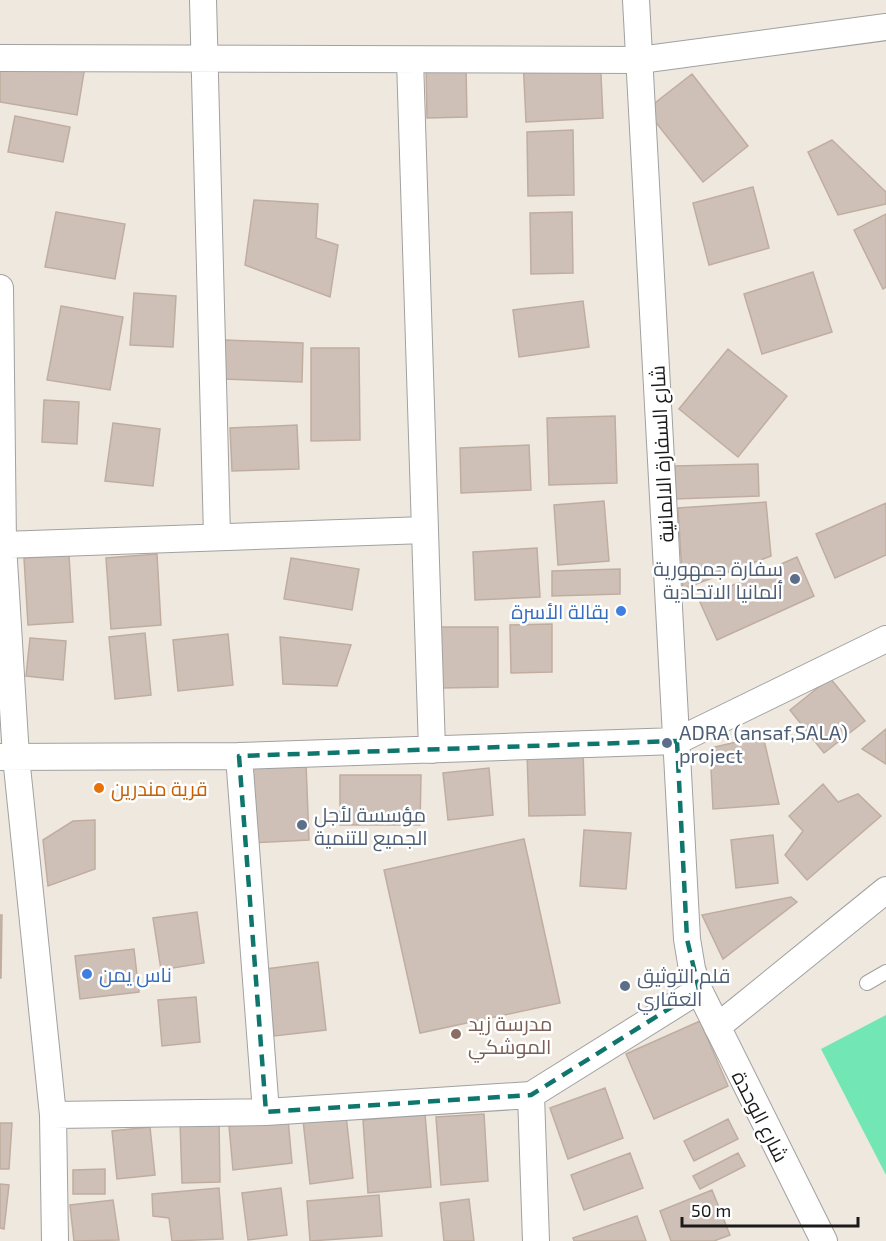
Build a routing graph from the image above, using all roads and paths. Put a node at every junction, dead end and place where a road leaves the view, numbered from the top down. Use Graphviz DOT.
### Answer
graph roads {
  1 [pos="203,0"];
  2 [pos="636,0"];
  3 [pos="886,27"];
  4 [pos="0,58"];
  5 [pos="205,59"];
  6 [pos="410,60"];
  7 [pos="640,60"];
  8 [pos="0,288"];
  9 [pos="0,309"];
  10 [pos="425,530"];
  11 [pos="217,536"];
  12 [pos="3,545"];
  13 [pos="886,639"];
  14 [pos="677,741"];
  15 [pos="432,750"];
  16 [pos="239,756"];
  17 [pos="8,757"];
  18 [pos="886,890"];
  19 [pos="886,972"];
  20 [pos="867,983"];
  21 [pos="699,990"];
  22 [pos="717,1027"];
  23 [pos="531,1095"];
  24 [pos="266,1112"];
  25 [pos="53,1115"];
  26 [pos="55,1241"];
  27 [pos="536,1241"];
  28 [pos="824,1241"];
  1 -- 5 [label="street"];
  2 -- 7 [label="street, شارع السفارة الالمانية"];
  3 -- 7 [label="street"];
  4 -- 5 [label="street"];
  5 -- 6 [label="street"];
  5 -- 11 [label="street"];
  6 -- 7 [label="street"];
  6 -- 10 [label="street"];
  7 -- 14 [label="street, شارع السفارة الالمانية"];
  8 -- 9 [label="street"];
  9 -- 12 [label="street"];
  10 -- 11 [label="street"];
  10 -- 15 [label="street"];
  11 -- 12 [label="street"];
  12 -- 17 [label="street"];
  13 -- 14 [label="street"];
  14 -- 15 [label="street"];
  14 -- 21 [label="street, شارع السفارة الالمانية"];
  15 -- 16 [label="street"];
  16 -- 17 [label="street"];
  16 -- 24 [label="street"];
  17 -- 25 [label="street"];
  18 -- 22 [label="street"];
  19 -- 20 [label="lane"];
  21 -- 22 [label="street, شارع الوحدة"];
  21 -- 23 [label="street"];
  22 -- 28 [label="street, شارع الوحدة"];
  23 -- 24 [label="street"];
  23 -- 27 [label="street"];
  24 -- 25 [label="street"];
  25 -- 26 [label="street"];
}
